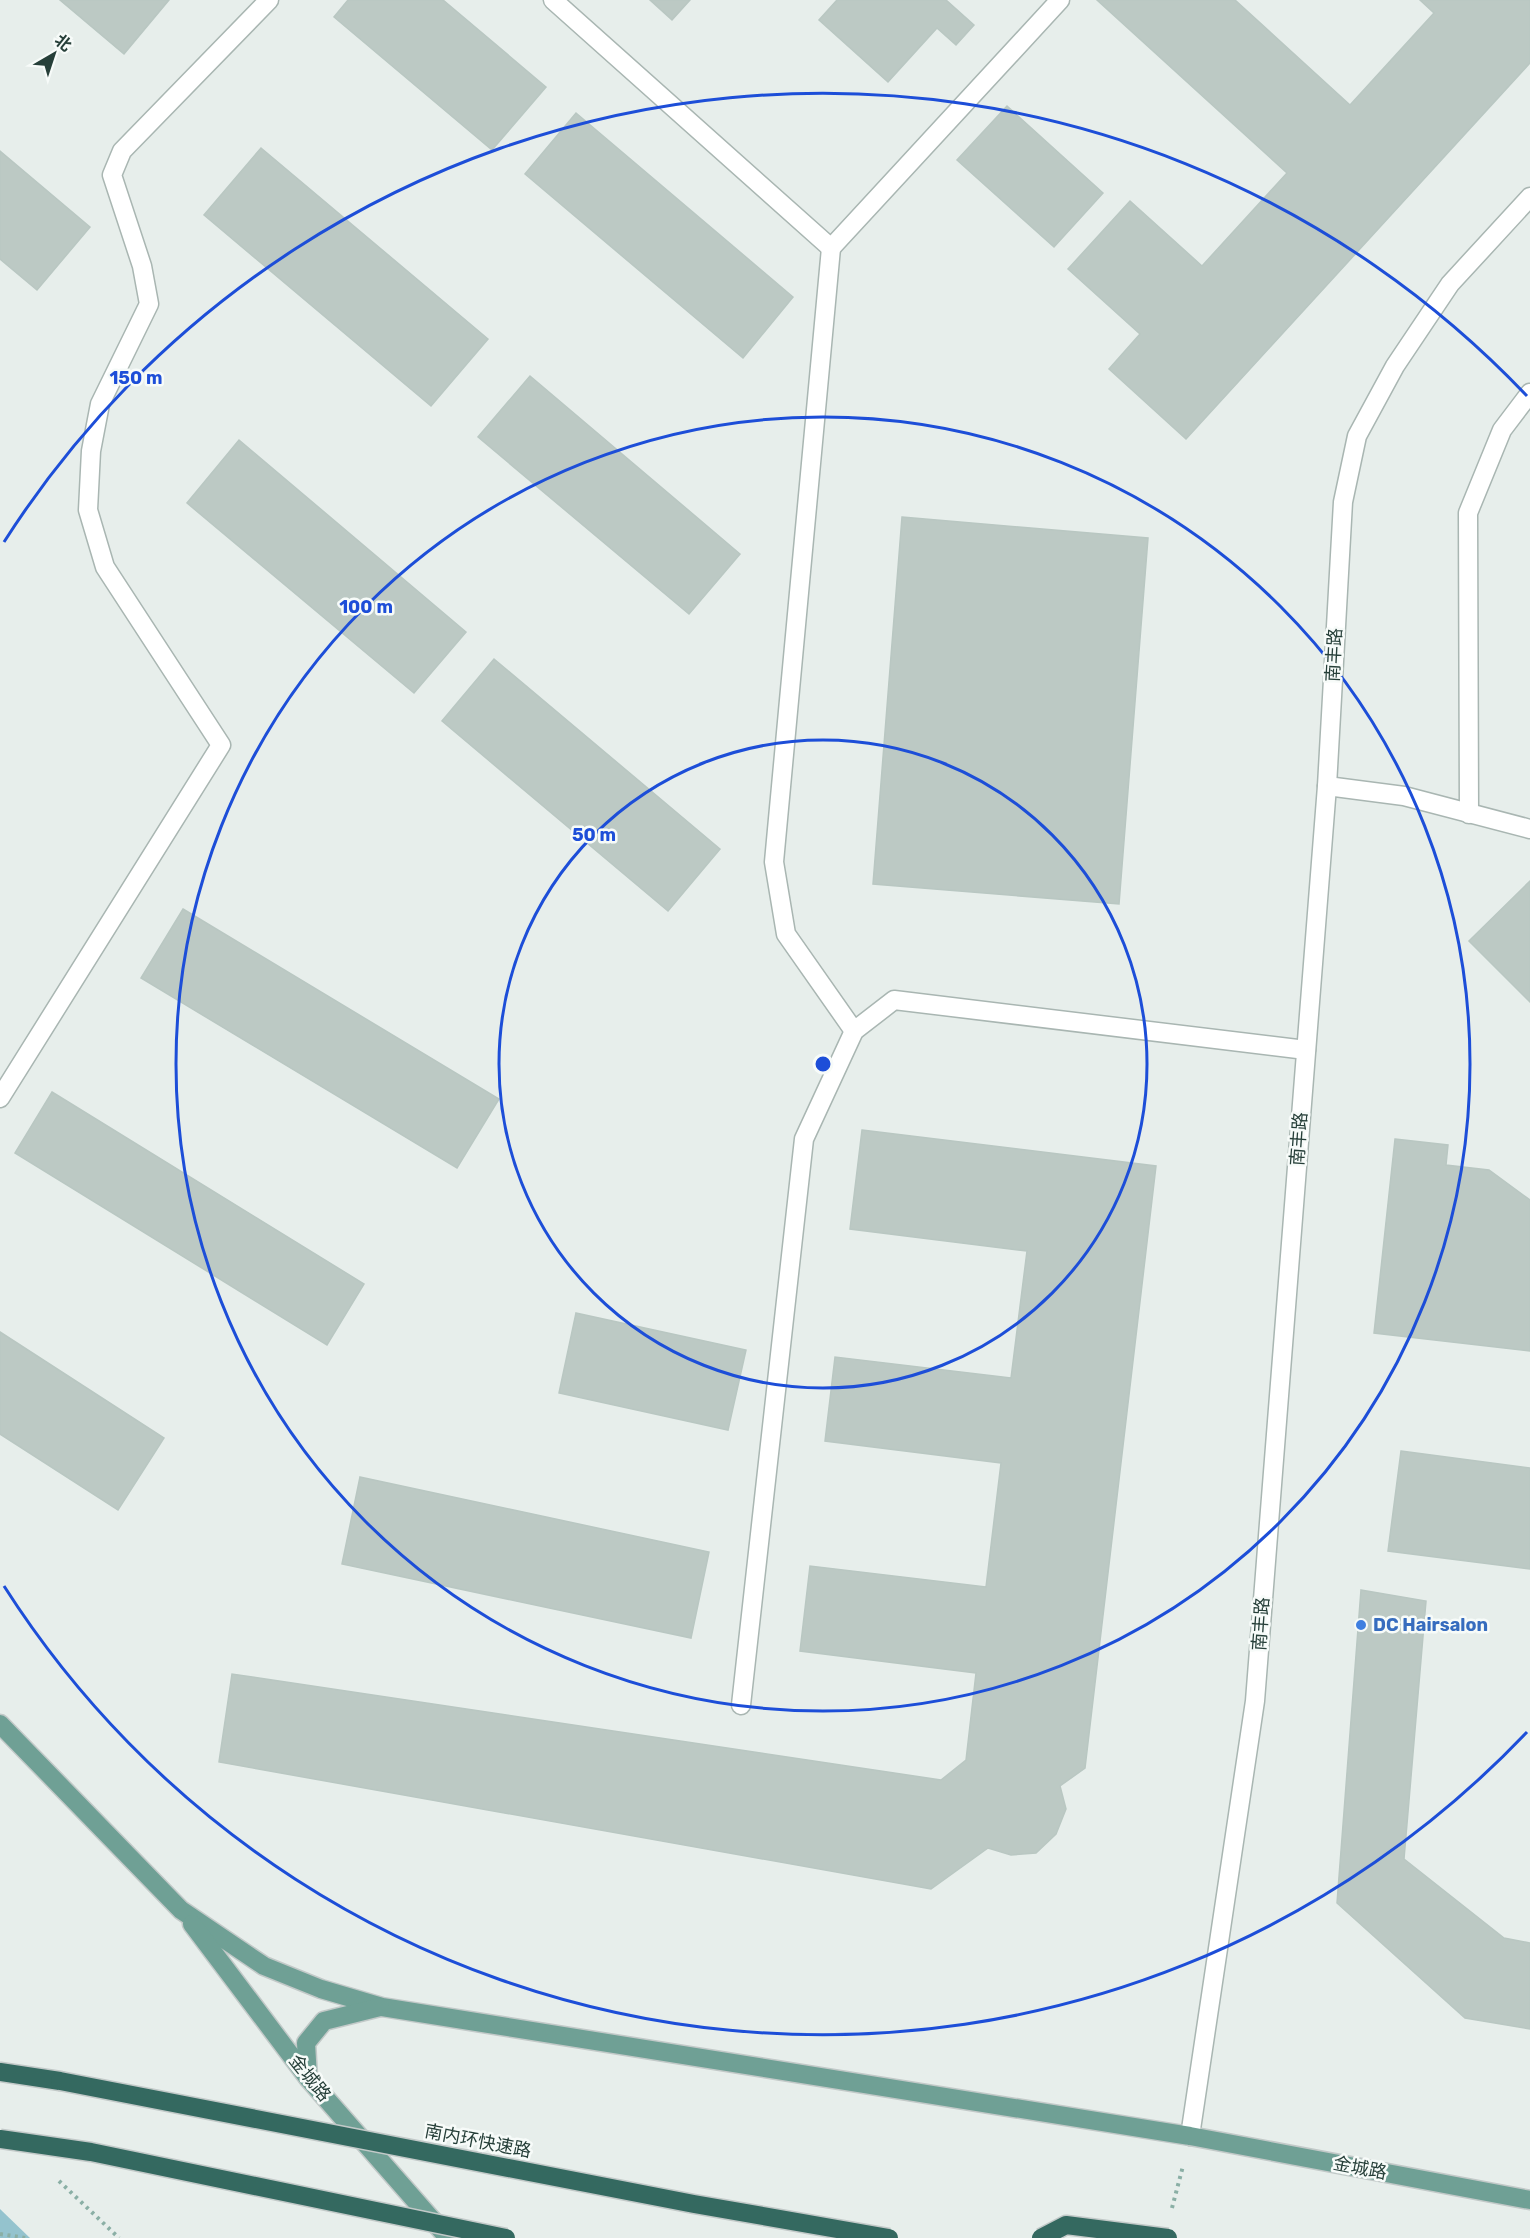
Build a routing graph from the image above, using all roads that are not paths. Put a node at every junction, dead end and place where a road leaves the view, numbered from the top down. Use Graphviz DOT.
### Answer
graph roads {
  1 [pos="269,0"];
  2 [pos="553,0"];
  3 [pos="1060,0"];
  4 [pos="1530,196"];
  5 [pos="831,248"];
  6 [pos="1530,393"];
  7 [pos="1327,786"];
  8 [pos="1469,814"];
  9 [pos="1530,829"];
  10 [pos="854,1031"];
  11 [pos="1306,1050"];
  12 [pos="0,1098"];
  13 [pos="741,1705"];
  14 [pos="0,1724"];
  15 [pos="182,1910"];
  16 [pos="382,2007"];
  17 [pos="0,2072"];
  18 [pos="308,2078"];
  19 [pos="1190,2136"];
  20 [pos="0,2139"];
  21 [pos="1530,2200"];
  22 [pos="448,2238"];
  23 [pos="506,2238"];
  24 [pos="889,2238"];
  25 [pos="1041,2238"];
  26 [pos="1168,2238"];
  1 -- 12 [label="street"];
  2 -- 5 [label="street"];
  3 -- 5 [label="street"];
  4 -- 7 [label="street, 南丰路"];
  5 -- 10 [label="street"];
  6 -- 8 [label="street"];
  7 -- 8 [label="street"];
  7 -- 11 [label="street, 南丰路"];
  8 -- 9 [label="street"];
  10 -- 11 [label="street"];
  10 -- 13 [label="street"];
  11 -- 19 [label="street, 南丰路"];
  14 -- 15 [label="main road"];
  15 -- 16 [label="main road, 金城路"];
  15 -- 18 [label="main road, 金城路"];
  16 -- 18 [label="main road"];
  16 -- 19 [label="main road, 金城路"];
  17 -- 24 [label="highway, 南内环快速路, bridge"];
  18 -- 22 [label="main road, 金城路"];
  19 -- 21 [label="main road, 金城路"];
  20 -- 23 [label="highway, bridge"];
  25 -- 26 [label="highway, bridge"];
}
